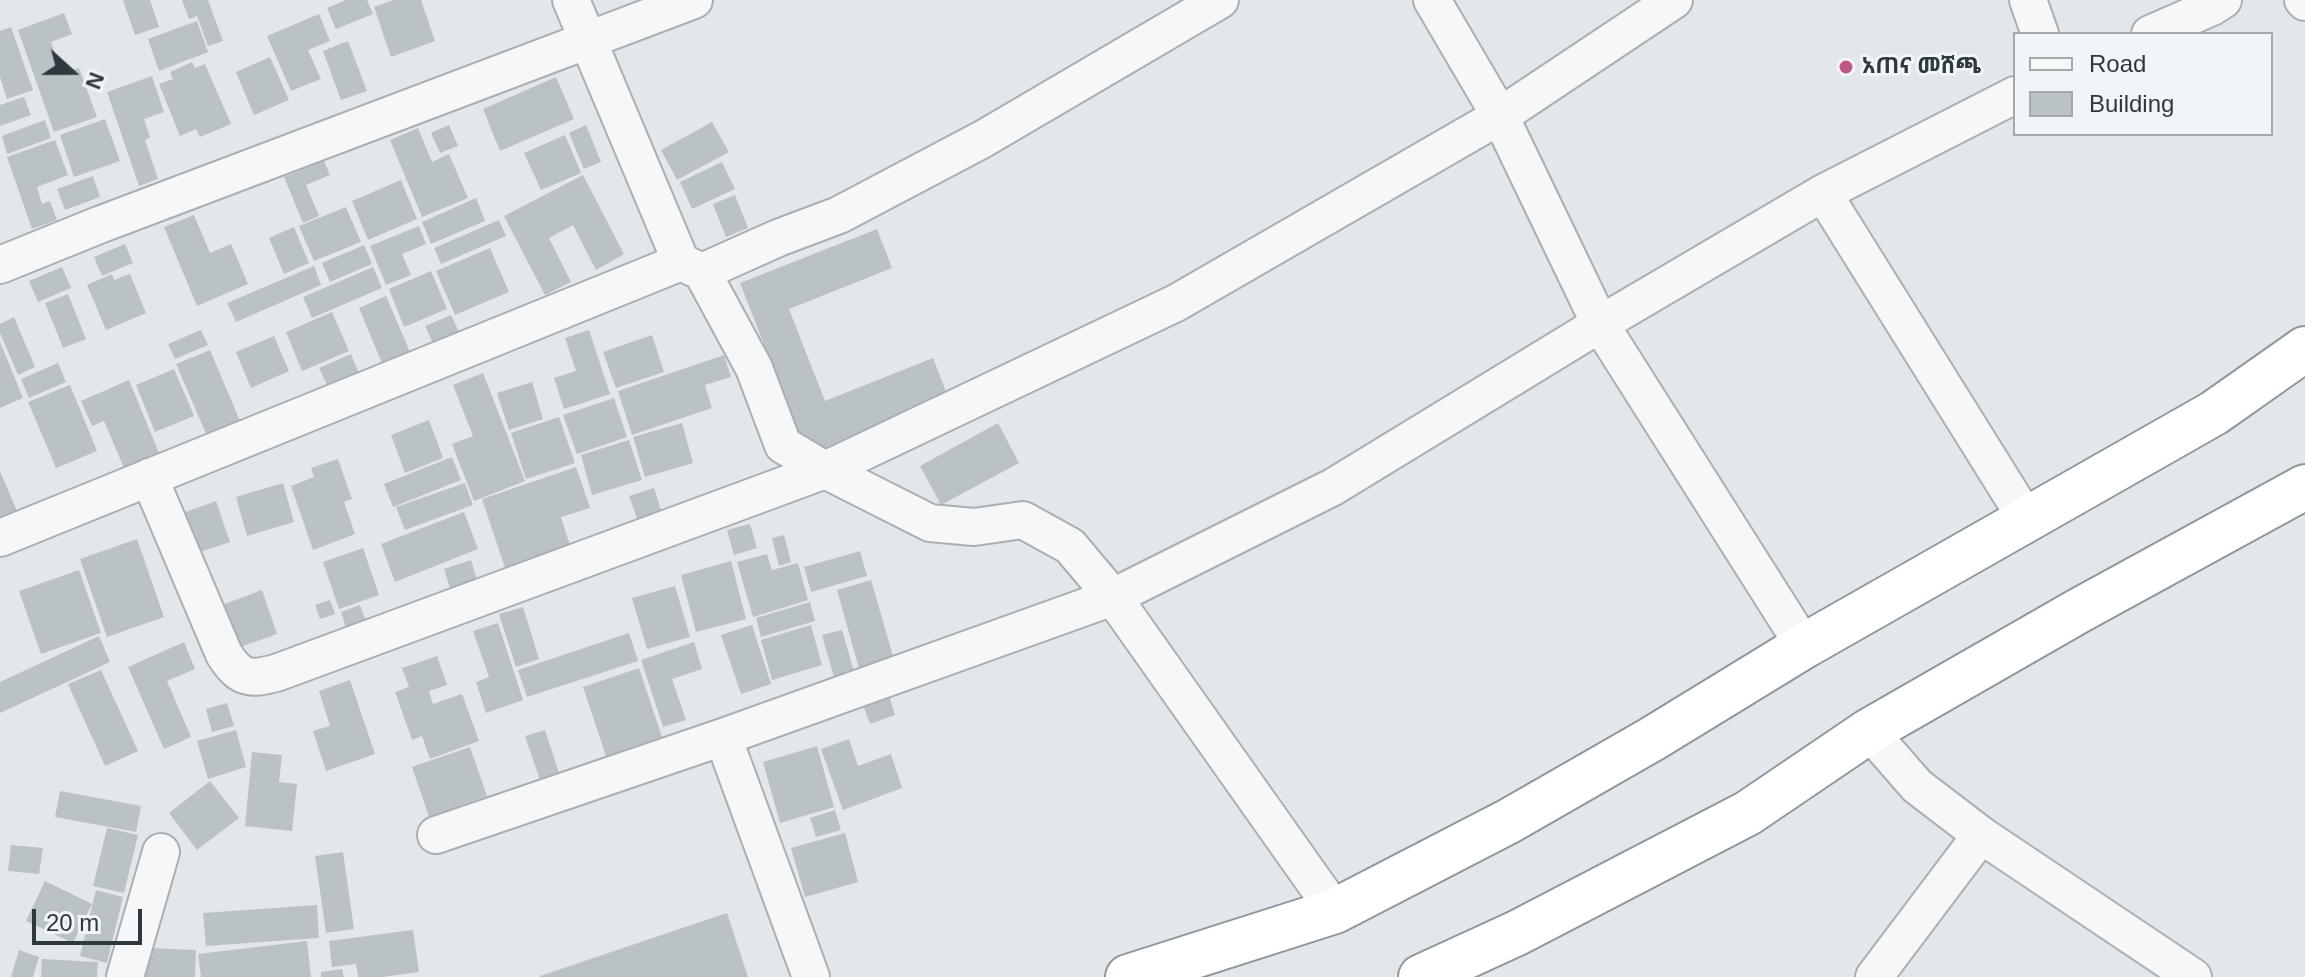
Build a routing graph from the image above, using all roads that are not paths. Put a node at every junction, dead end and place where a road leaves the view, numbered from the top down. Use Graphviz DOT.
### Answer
graph roads {
  1 [pos="571,0"];
  2 [pos="694,0"];
  3 [pos="1220,0"];
  4 [pos="1432,0"];
  5 [pos="1674,0"];
  6 [pos="2028,0"];
  7 [pos="2223,0"];
  8 [pos="2039,32"];
  9 [pos="2155,32"];
  10 [pos="589,40"];
  11 [pos="2013,96"];
  12 [pos="1500,116"];
  13 [pos="1823,193"];
  14 [pos="0,265"];
  15 [pos="692,267"];
  16 [pos="1600,324"];
  17 [pos="2305,349"];
  18 [pos="825,470"];
  19 [pos="149,477"];
  20 [pos="2305,487"];
  21 [pos="2027,520"];
  22 [pos="0,538"];
  23 [pos="1113,597"];
  24 [pos="1804,646"];
  25 [pos="1869,731"];
  26 [pos="723,737"];
  27 [pos="436,835"];
  28 [pos="1981,835"];
  29 [pos="161,852"];
  30 [pos="1335,911"];
  31 [pos="125,977"];
  32 [pos="811,977"];
  33 [pos="1128,977"];
  34 [pos="1421,977"];
  35 [pos="1874,977"];
  36 [pos="2193,977"];
  1 -- 10 [label="street"];
  2 -- 10 [label="street"];
  3 -- 15 [label="street"];
  4 -- 12 [label="street"];
  5 -- 12 [label="street"];
  6 -- 8 [label="street"];
  7 -- 9 [label="street"];
  10 -- 14 [label="street"];
  10 -- 15 [label="street"];
  11 -- 13 [label="street"];
  12 -- 16 [label="street"];
  12 -- 18 [label="street"];
  13 -- 16 [label="street"];
  13 -- 21 [label="street"];
  15 -- 18 [label="street"];
  15 -- 19 [label="street"];
  16 -- 23 [label="street"];
  16 -- 24 [label="street"];
  17 -- 21 [label="highway"];
  18 -- 19 [label="street"];
  18 -- 23 [label="street"];
  19 -- 22 [label="street"];
  20 -- 25 [label="highway"];
  21 -- 24 [label="highway"];
  23 -- 26 [label="street"];
  23 -- 30 [label="street"];
  24 -- 30 [label="highway"];
  25 -- 28 [label="street"];
  25 -- 34 [label="highway"];
  26 -- 27 [label="street"];
  26 -- 32 [label="street"];
  28 -- 35 [label="street"];
  28 -- 36 [label="street"];
  29 -- 31 [label="street"];
  30 -- 33 [label="highway"];
}
